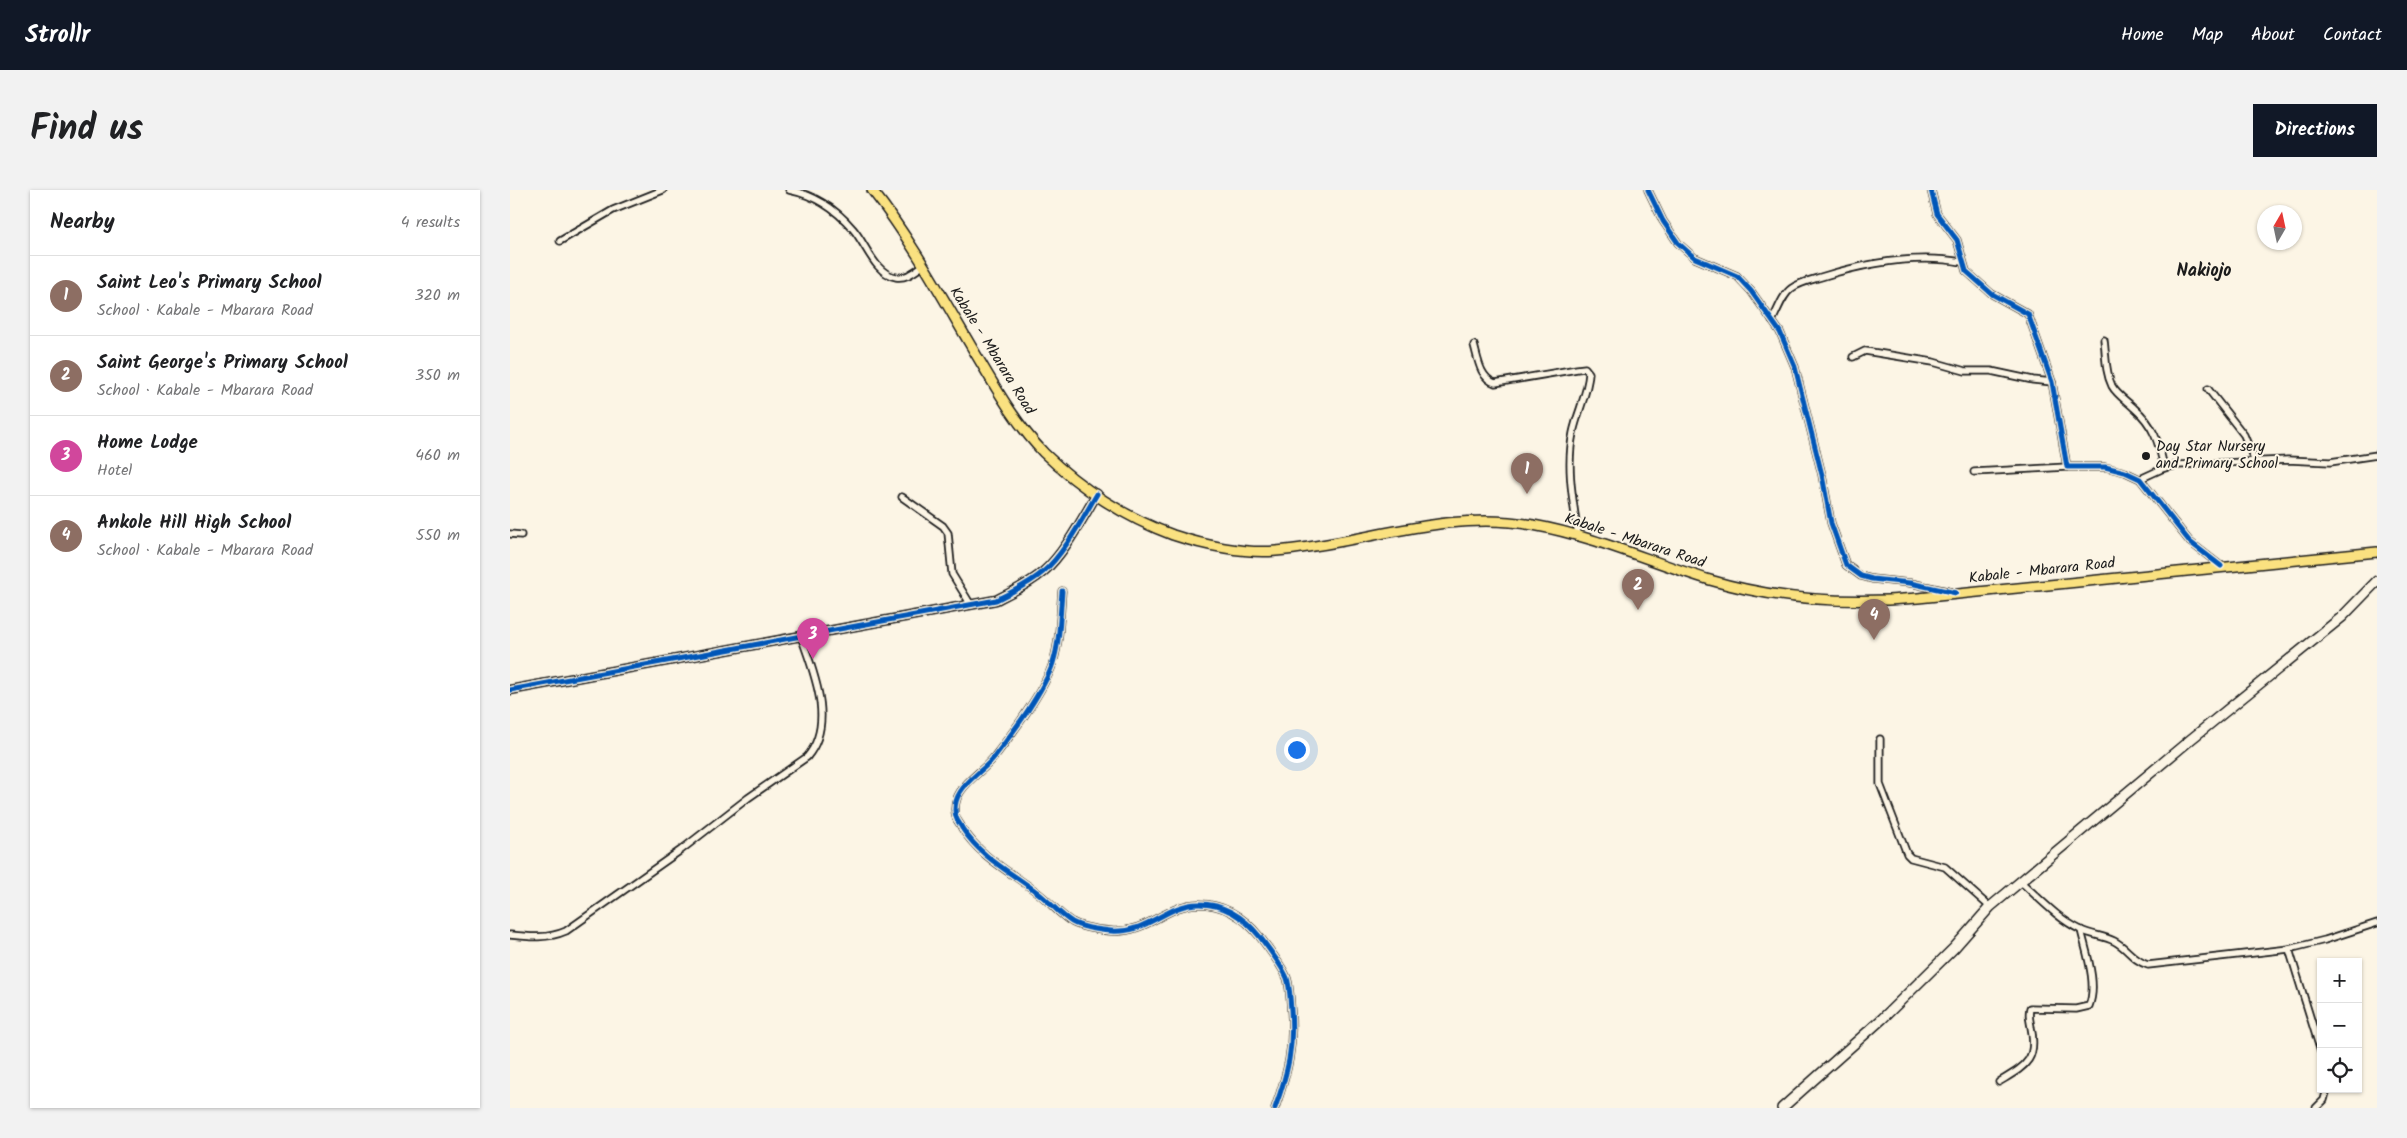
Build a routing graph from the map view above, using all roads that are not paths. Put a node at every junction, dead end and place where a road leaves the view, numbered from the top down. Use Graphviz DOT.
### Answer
graph roads {
  1 [pos="664,190"];
  2 [pos="789,190"];
  3 [pos="872,190"];
  4 [pos="1648,190"];
  5 [pos="1931,190"];
  6 [pos="560,241"];
  7 [pos="1962,262"];
  8 [pos="924,265"];
  9 [pos="1772,321"];
  10 [pos="2104,340"];
  11 [pos="1474,345"];
  12 [pos="1853,357"];
  13 [pos="2052,382"];
  14 [pos="2208,389"];
  15 [pos="2377,455"];
  16 [pos="2256,462"];
  17 [pos="2067,467"];
  18 [pos="2164,468"];
  19 [pos="1974,472"];
  20 [pos="2140,479"];
  21 [pos="1097,494"];
  22 [pos="902,497"];
  23 [pos="510,534"];
  24 [pos="1578,534"];
  25 [pos="522,535"];
  26 [pos="2377,552"];
  27 [pos="2221,566"];
  28 [pos="2377,581"];
  29 [pos="1062,591"];
  30 [pos="1956,593"];
  31 [pos="971,605"];
  32 [pos="801,636"];
  33 [pos="510,690"];
  34 [pos="1880,739"];
  35 [pos="2021,882"];
  36 [pos="1990,907"];
  37 [pos="2377,923"];
  38 [pos="2081,930"];
  39 [pos="510,935"];
  40 [pos="2289,949"];
  41 [pos="2320,1048"];
  42 [pos="1999,1082"];
  43 [pos="2326,1093"];
  44 [pos="1275,1108"];
  45 [pos="1782,1108"];
  46 [pos="2316,1108"];
  1 -- 6 [label="street"];
  2 -- 8 [label="street"];
  3 -- 8 [label="main road, Kabale - Mbarara Road"];
  4 -- 9 [label="street"];
  5 -- 7 [label="street"];
  7 -- 9 [label="street"];
  7 -- 13 [label="street"];
  8 -- 21 [label="main road, Kabale - Mbarara Road"];
  9 -- 30 [label="street"];
  10 -- 18 [label="street"];
  11 -- 24 [label="street"];
  12 -- 13 [label="street"];
  13 -- 17 [label="street"];
  14 -- 16 [label="street"];
  15 -- 16 [label="street"];
  16 -- 18 [label="street"];
  17 -- 19 [label="street"];
  17 -- 20 [label="street"];
  18 -- 20 [label="street"];
  20 -- 27 [label="street"];
  21 -- 24 [label="main road, Kabale - Mbarara Road"];
  21 -- 31 [label="street"];
  22 -- 31 [label="street"];
  23 -- 25 [label="street"];
  24 -- 30 [label="main road, Kabale - Mbarara Road"];
  26 -- 27 [label="main road, Kabale - Mbarara Road"];
  27 -- 30 [label="main road, Kabale - Mbarara Road"];
  28 -- 35 [label="main road"];
  29 -- 44 [label="street"];
  31 -- 32 [label="street"];
  32 -- 33 [label="street"];
  32 -- 39 [label="street"];
  34 -- 36 [label="street"];
  35 -- 36 [label="main road"];
  35 -- 38 [label="street"];
  36 -- 45 [label="main road"];
  37 -- 40 [label="street"];
  38 -- 40 [label="street"];
  38 -- 42 [label="street"];
  40 -- 41 [label="street"];
  43 -- 46 [label="street"];
}
